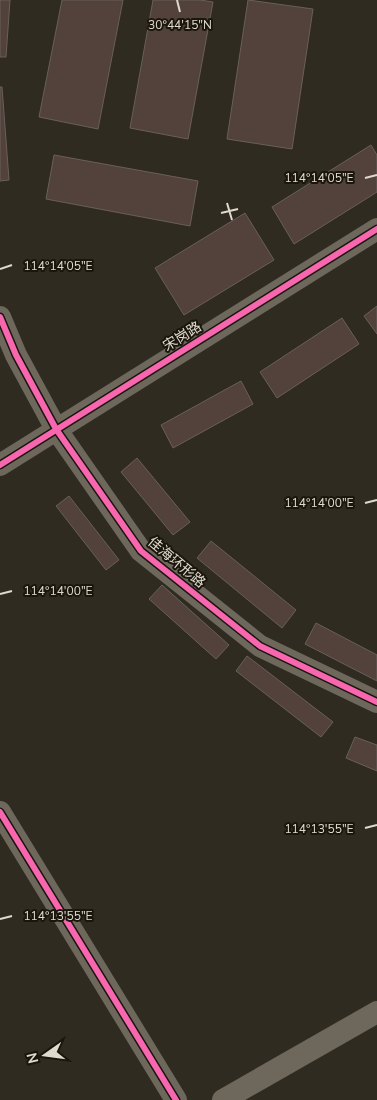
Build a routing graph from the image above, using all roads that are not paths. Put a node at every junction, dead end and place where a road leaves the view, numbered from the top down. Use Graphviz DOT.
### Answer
graph roads {
  1 [pos="377,228"];
  2 [pos="0,317"];
  3 [pos="56,429"];
  4 [pos="0,465"];
  5 [pos="377,702"];
  6 [pos="0,812"];
  7 [pos="377,1012"];
  8 [pos="176,1100"];
  9 [pos="222,1100"];
  1 -- 3 [label="street, 宋岗路"];
  2 -- 3 [label="street, 佳海环形路"];
  3 -- 4 [label="street, 宋岗路"];
  3 -- 5 [label="street, 佳海环形路"];
  6 -- 8 [label="street"];
  7 -- 9 [label="street"];
}
